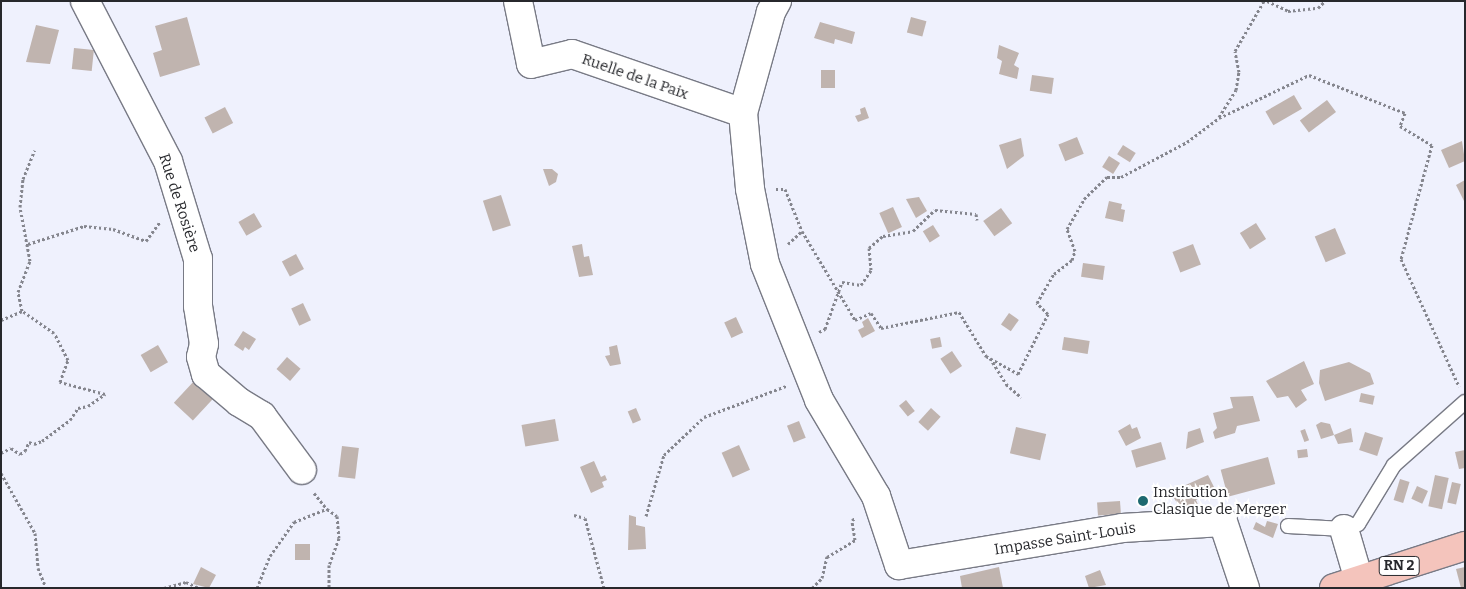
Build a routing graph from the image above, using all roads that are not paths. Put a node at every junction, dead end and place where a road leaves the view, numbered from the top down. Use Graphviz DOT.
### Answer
graph roads {
  1 [pos="85,1"];
  2 [pos="518,1"];
  3 [pos="777,1"];
  4 [pos="743,113"];
  5 [pos="1462,395"];
  6 [pos="302,470"];
  7 [pos="1288,526"];
  8 [pos="1344,529"];
  9 [pos="1465,546"];
  10 [pos="1347,584"];
  11 [pos="1245,588"];
  1 -- 6 [label="street, Rue de Rosière"];
  2 -- 4 [label="street, Ruelle de la Paix"];
  3 -- 4 [label="street"];
  4 -- 11 [label="street, Impasse Saint-Louis"];
  5 -- 8 [label="lane"];
  7 -- 8 [label="lane"];
  8 -- 10 [label="street"];
  9 -- 10 [label="main road, RN 2"];
}
